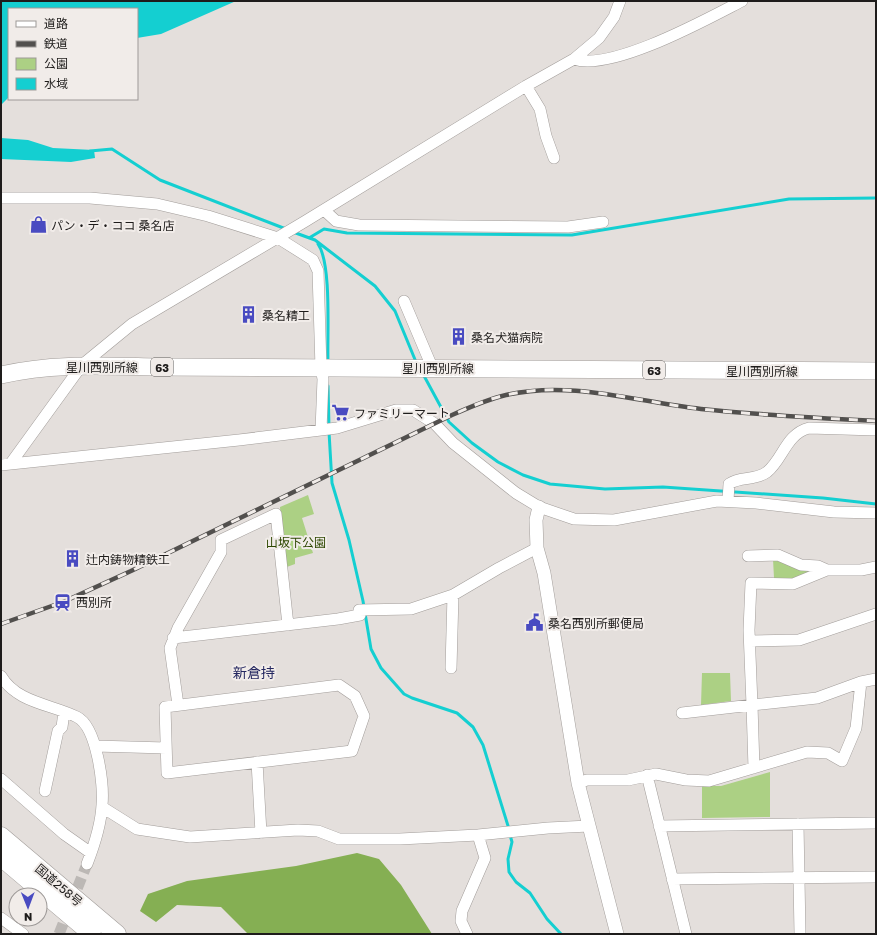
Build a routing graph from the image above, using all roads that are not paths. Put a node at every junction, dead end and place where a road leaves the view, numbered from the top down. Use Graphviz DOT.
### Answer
graph roads {
  1 [pos="620,1"];
  2 [pos="742,1"];
  3 [pos="574,59"];
  4 [pos="526,86"];
  5 [pos="554,158"];
  6 [pos="1,198"];
  7 [pos="324,210"];
  8 [pos="603,222"];
  9 [pos="278,238"];
  10 [pos="404,301"];
  11 [pos="82,365"];
  12 [pos="432,367"];
  13 [pos="326,368"];
  14 [pos="876,371"];
  15 [pos="1,375"];
  16 [pos="321,430"];
  17 [pos="876,430"];
  18 [pos="6,464"];
  19 [pos="728,501"];
  20 [pos="539,507"];
  21 [pos="876,513"];
  22 [pos="537,548"];
  23 [pos="748,556"];
  24 [pos="876,567"];
  25 [pos="827,570"];
  26 [pos="453,595"];
  27 [pos="876,614"];
  28 [pos="288,625"];
  29 [pos="173,638"];
  30 [pos="750,641"];
  31 [pos="451,668"];
  32 [pos="1,676"];
  33 [pos="876,680"];
  34 [pos="861,682"];
  35 [pos="178,705"];
  36 [pos="752,705"];
  37 [pos="64,712"];
  38 [pos="682,713"];
  39 [pos="94,746"];
  40 [pos="166,748"];
  41 [pos="257,762"];
  42 [pos="754,768"];
  43 [pos="647,775"];
  44 [pos="1,779"];
  45 [pos="578,783"];
  46 [pos="45,790"];
  47 [pos="102,806"];
  48 [pos="876,823"];
  49 [pos="798,824"];
  50 [pos="589,826"];
  51 [pos="659,826"];
  52 [pos="261,833"];
  53 [pos="478,835"];
  54 [pos="1,836"];
  55 [pos="92,853"];
  56 [pos="1,857"];
  57 [pos="87,864"];
  58 [pos="876,876"];
  59 [pos="799,878"];
  60 [pos="672,879"];
  61 [pos="1,918"];
  62 [pos="23,934"];
  63 [pos="92,934"];
  64 [pos="117,934"];
  65 [pos="467,934"];
  66 [pos="617,934"];
  67 [pos="686,934"];
  68 [pos="800,934"];
  1 -- 3 [label="street"];
  2 -- 3 [label="street"];
  3 -- 4 [label="street"];
  4 -- 5 [label="street"];
  4 -- 7 [label="street"];
  6 -- 9 [label="street"];
  7 -- 8 [label="street"];
  7 -- 9 [label="street"];
  9 -- 11 [label="street"];
  9 -- 13 [label="street"];
  10 -- 12 [label="street"];
  11 -- 13 [label="main road, 星川西別所線 / 63"];
  11 -- 15 [label="main road, 星川西別所線 / 63"];
  11 -- 18 [label="street"];
  12 -- 13 [label="main road, 星川西別所線 / 63"];
  12 -- 14 [label="main road, 星川西別所線 / 63"];
  13 -- 16 [label="street"];
  16 -- 18 [label="street"];
  16 -- 20 [label="street"];
  17 -- 19 [label="street"];
  19 -- 20 [label="street"];
  19 -- 21 [label="street"];
  20 -- 22 [label="street"];
  22 -- 26 [label="street"];
  22 -- 45 [label="street"];
  23 -- 25 [label="street"];
  24 -- 25 [label="street"];
  25 -- 30 [label="street"];
  26 -- 28 [label="street"];
  26 -- 31 [label="street"];
  27 -- 30 [label="street"];
  28 -- 29 [label="street"];
  28 -- 29 [label="street"];
  29 -- 35 [label="street"];
  30 -- 36 [label="street"];
  32 -- 37 [label="street"];
  33 -- 34 [label="street"];
  34 -- 36 [label="street"];
  34 -- 42 [label="street"];
  35 -- 40 [label="street"];
  35 -- 41 [label="street"];
  36 -- 38 [label="street"];
  36 -- 42 [label="street"];
  37 -- 39 [label="street"];
  37 -- 46 [label="street"];
  39 -- 40 [label="street"];
  39 -- 47 [label="street"];
  40 -- 41 [label="street"];
  41 -- 52 [label="street"];
  42 -- 43 [label="street"];
  43 -- 45 [label="street"];
  43 -- 51 [label="street"];
  44 -- 55 [label="street"];
  45 -- 50 [label="street"];
  47 -- 52 [label="street"];
  47 -- 55 [label="street"];
  48 -- 49 [label="street"];
  49 -- 51 [label="street"];
  49 -- 59 [label="street"];
  50 -- 53 [label="street"];
  50 -- 66 [label="street"];
  51 -- 60 [label="street"];
  52 -- 53 [label="street"];
  53 -- 65 [label="street"];
  54 -- 64 [label="highway, 国道258号"];
  55 -- 57 [label="street"];
  56 -- 63 [label="highway, 国道258号"];
  58 -- 59 [label="street"];
  59 -- 60 [label="street"];
  59 -- 68 [label="street"];
  60 -- 67 [label="street"];
  61 -- 62 [label="street"];
}
